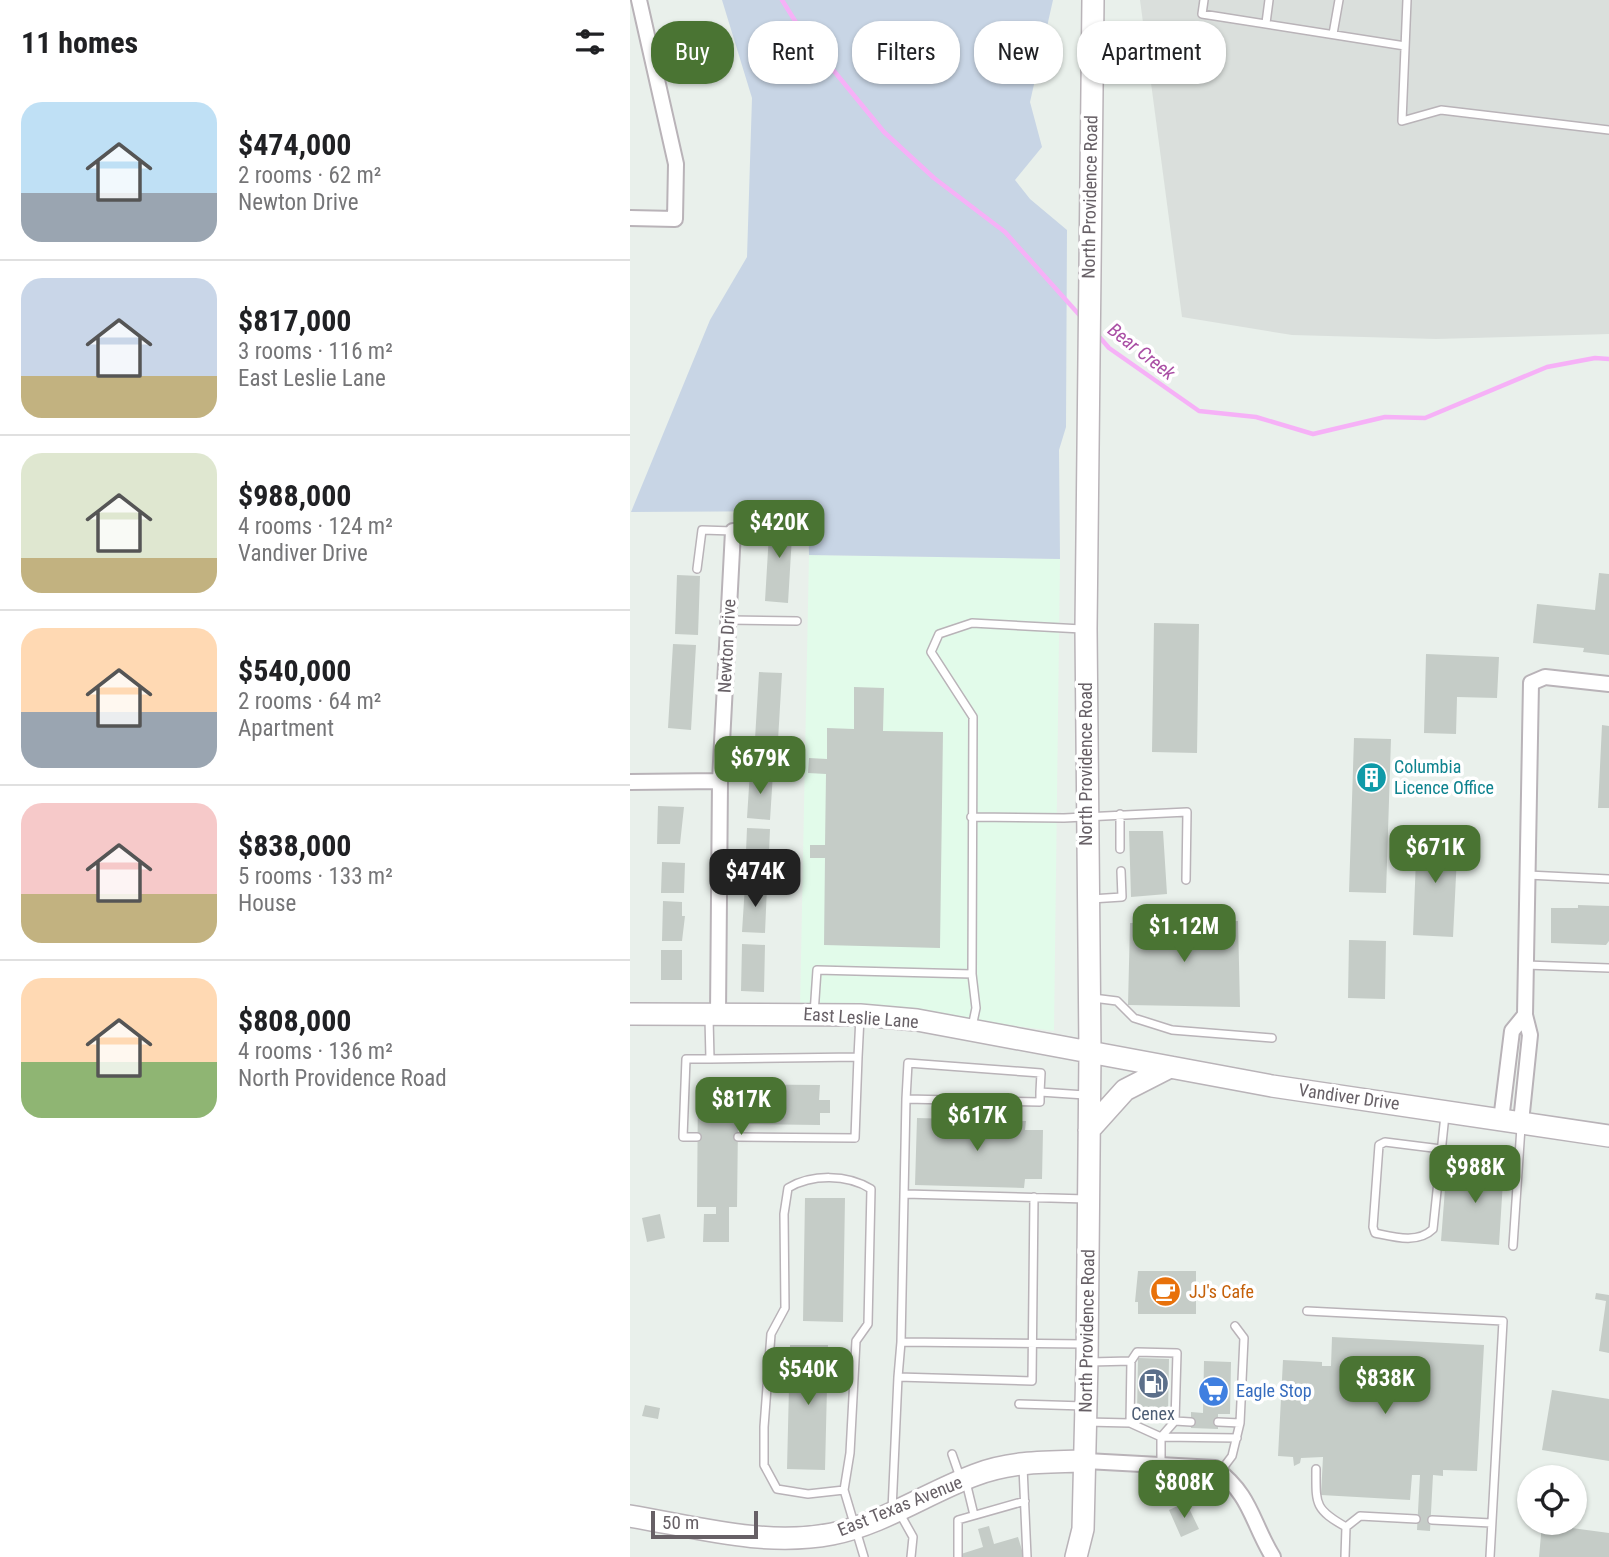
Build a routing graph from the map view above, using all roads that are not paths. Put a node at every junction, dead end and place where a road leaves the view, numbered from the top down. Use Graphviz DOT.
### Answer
graph roads {
  1 [pos="639,0"];
  2 [pos="1093,0"];
  3 [pos="1204,0"];
  4 [pos="1269,0"];
  5 [pos="1339,0"];
  6 [pos="1406,0"];
  7 [pos="1266,23"];
  8 [pos="1333,34"];
  9 [pos="1405,46"];
  10 [pos="1609,130"];
  11 [pos="630,218"];
  12 [pos="733,531"];
  13 [pos="697,569"];
  14 [pos="729,620"];
  15 [pos="797,621"];
  16 [pos="1086,629"];
  17 [pos="1609,684"];
  18 [pos="720,781"];
  19 [pos="630,782"];
  20 [pos="1120,814"];
  21 [pos="1086,816"];
  22 [pos="971,817"];
  23 [pos="1120,849"];
  24 [pos="1121,871"];
  25 [pos="1528,875"];
  26 [pos="1609,879"];
  27 [pos="1186,880"];
  28 [pos="1087,899"];
  29 [pos="1526,965"];
  30 [pos="1609,968"];
  31 [pos="972,974"];
  32 [pos="1088,997"];
  33 [pos="713,1013"];
  34 [pos="630,1014"];
  35 [pos="814,1014"];
  36 [pos="1525,1014"];
  37 [pos="860,1015"];
  38 [pos="972,1031"];
  39 [pos="1272,1038"];
  40 [pos="1090,1052"];
  41 [pos="858,1057"];
  42 [pos="710,1059"];
  43 [pos="1170,1067"];
  44 [pos="1040,1093"];
  45 [pos="1090,1096"];
  46 [pos="906,1099"];
  47 [pos="1445,1111"];
  48 [pos="1511,1121"];
  49 [pos="1089,1130"];
  50 [pos="1609,1136"];
  51 [pos="697,1137"];
  52 [pos="738,1138"];
  53 [pos="1441,1149"];
  54 [pos="905,1194"];
  55 [pos="1034,1197"];
  56 [pos="1088,1199"];
  57 [pos="1513,1246"];
  58 [pos="1307,1311"];
  59 [pos="1235,1326"];
  60 [pos="901,1342"];
  61 [pos="1031,1344"];
  62 [pos="1087,1353"];
  63 [pos="1131,1362"];
  64 [pos="898,1377"];
  65 [pos="1019,1404"];
  66 [pos="1086,1414"];
  67 [pos="1175,1421"];
  68 [pos="1191,1422"];
  69 [pos="1218,1422"];
  70 [pos="1130,1423"];
  71 [pos="1240,1423"];
  72 [pos="1161,1437"];
  73 [pos="1237,1438"];
  74 [pos="952,1454"];
  75 [pos="1086,1461"];
  76 [pos="1023,1463"];
  77 [pos="1161,1464"];
  78 [pos="1316,1469"];
  79 [pos="1220,1472"];
  80 [pos="963,1480"];
  81 [pos="844,1490"];
  82 [pos="1025,1501"];
  83 [pos="895,1510"];
  84 [pos="974,1515"];
  85 [pos="630,1516"];
  86 [pos="1416,1519"];
  87 [pos="1432,1520"];
  88 [pos="1491,1522"];
  89 [pos="1346,1527"];
  90 [pos="853,1528"];
  91 [pos="1083,1529"];
  92 [pos="864,1557"];
  93 [pos="911,1557"];
  94 [pos="958,1557"];
  95 [pos="1027,1557"];
  96 [pos="1076,1557"];
  97 [pos="1089,1557"];
  98 [pos="1272,1557"];
  99 [pos="1345,1557"];
  100 [pos="1490,1557"];
  1 -- 11 [label="street"];
  2 -- 16 [label="street, North Providence Road"];
  3 -- 7 [label="lane"];
  4 -- 7 [label="lane"];
  5 -- 8 [label="lane"];
  6 -- 9 [label="lane"];
  7 -- 8 [label="lane"];
  8 -- 9 [label="lane"];
  9 -- 10 [label="lane"];
  12 -- 13 [label="lane"];
  12 -- 14 [label="street, Newton Drive"];
  14 -- 15 [label="lane"];
  14 -- 18 [label="street, Newton Drive"];
  16 -- 21 [label="street, North Providence Road"];
  16 -- 22 [label="lane"];
  17 -- 25 [label="street"];
  18 -- 19 [label="street"];
  18 -- 33 [label="street, Newton Drive"];
  20 -- 21 [label="lane"];
  20 -- 23 [label="lane"];
  20 -- 27 [label="lane"];
  21 -- 22 [label="lane"];
  21 -- 28 [label="street, North Providence Road"];
  22 -- 31 [label="lane"];
  24 -- 28 [label="lane"];
  25 -- 26 [label="lane"];
  25 -- 29 [label="street"];
  28 -- 32 [label="street, North Providence Road"];
  29 -- 30 [label="lane"];
  29 -- 36 [label="street"];
  31 -- 35 [label="lane"];
  31 -- 38 [label="lane"];
  32 -- 39 [label="lane"];
  32 -- 40 [label="street, North Providence Road"];
  33 -- 34 [label="street, East Leslie Lane"];
  33 -- 35 [label="street, East Leslie Lane"];
  33 -- 42 [label="lane"];
  35 -- 37 [label="street, East Leslie Lane"];
  36 -- 48 [label="street"];
  36 -- 48 [label="street"];
  37 -- 38 [label="street, East Leslie Lane"];
  37 -- 41 [label="lane"];
  38 -- 40 [label="street, East Leslie Lane"];
  40 -- 43 [label="street, Vandiver Drive"];
  40 -- 45 [label="street, North Providence Road"];
  41 -- 42 [label="lane"];
  41 -- 52 [label="lane"];
  42 -- 51 [label="lane"];
  43 -- 47 [label="street, Vandiver Drive"];
  43 -- 49 [label="street"];
  44 -- 45 [label="lane"];
  44 -- 46 [label="lane"];
  44 -- 46 [label="lane"];
  45 -- 49 [label="street, North Providence Road"];
  46 -- 54 [label="lane"];
  47 -- 48 [label="street, Vandiver Drive"];
  47 -- 53 [label="lane"];
  48 -- 50 [label="street, Vandiver Drive"];
  48 -- 57 [label="lane"];
  49 -- 56 [label="street, North Providence Road"];
  53 -- 53 [label="lane"];
  54 -- 55 [label="lane"];
  54 -- 60 [label="lane"];
  55 -- 56 [label="lane"];
  55 -- 61 [label="lane"];
  56 -- 62 [label="street, North Providence Road"];
  58 -- 88 [label="lane"];
  59 -- 71 [label="lane"];
  60 -- 61 [label="lane"];
  60 -- 64 [label="lane"];
  61 -- 62 [label="lane"];
  61 -- 64 [label="lane"];
  62 -- 63 [label="lane"];
  62 -- 66 [label="street, North Providence Road"];
  63 -- 67 [label="lane"];
  63 -- 70 [label="lane"];
  64 -- 83 [label="lane"];
  65 -- 66 [label="lane"];
  66 -- 70 [label="lane"];
  66 -- 75 [label="street, North Providence Road"];
  67 -- 68 [label="lane"];
  67 -- 72 [label="lane"];
  69 -- 71 [label="lane"];
  70 -- 72 [label="lane"];
  71 -- 73 [label="lane"];
  72 -- 73 [label="lane"];
  72 -- 77 [label="lane"];
  73 -- 79 [label="lane"];
  74 -- 80 [label="lane"];
  75 -- 76 [label="street, East Texas Avenue"];
  75 -- 77 [label="street"];
  75 -- 91 [label="street, North Providence Road"];
  76 -- 80 [label="street, East Texas Avenue"];
  76 -- 82 [label="lane"];
  77 -- 79 [label="street"];
  78 -- 89 [label="lane"];
  79 -- 98 [label="street"];
  80 -- 83 [label="street, East Texas Avenue"];
  80 -- 84 [label="lane"];
  81 -- 81 [label="lane"];
  81 -- 90 [label="lane"];
  82 -- 84 [label="lane"];
  82 -- 95 [label="lane"];
  83 -- 90 [label="street, East Texas Avenue"];
  83 -- 93 [label="lane"];
  84 -- 94 [label="lane"];
  85 -- 90 [label="street, East Texas Avenue"];
  86 -- 89 [label="lane"];
  87 -- 88 [label="lane"];
  88 -- 100 [label="lane"];
  89 -- 99 [label="lane"];
  90 -- 92 [label="lane"];
  91 -- 96 [label="street, North Providence Road"];
  91 -- 97 [label="street, North Providence Road"];
}
